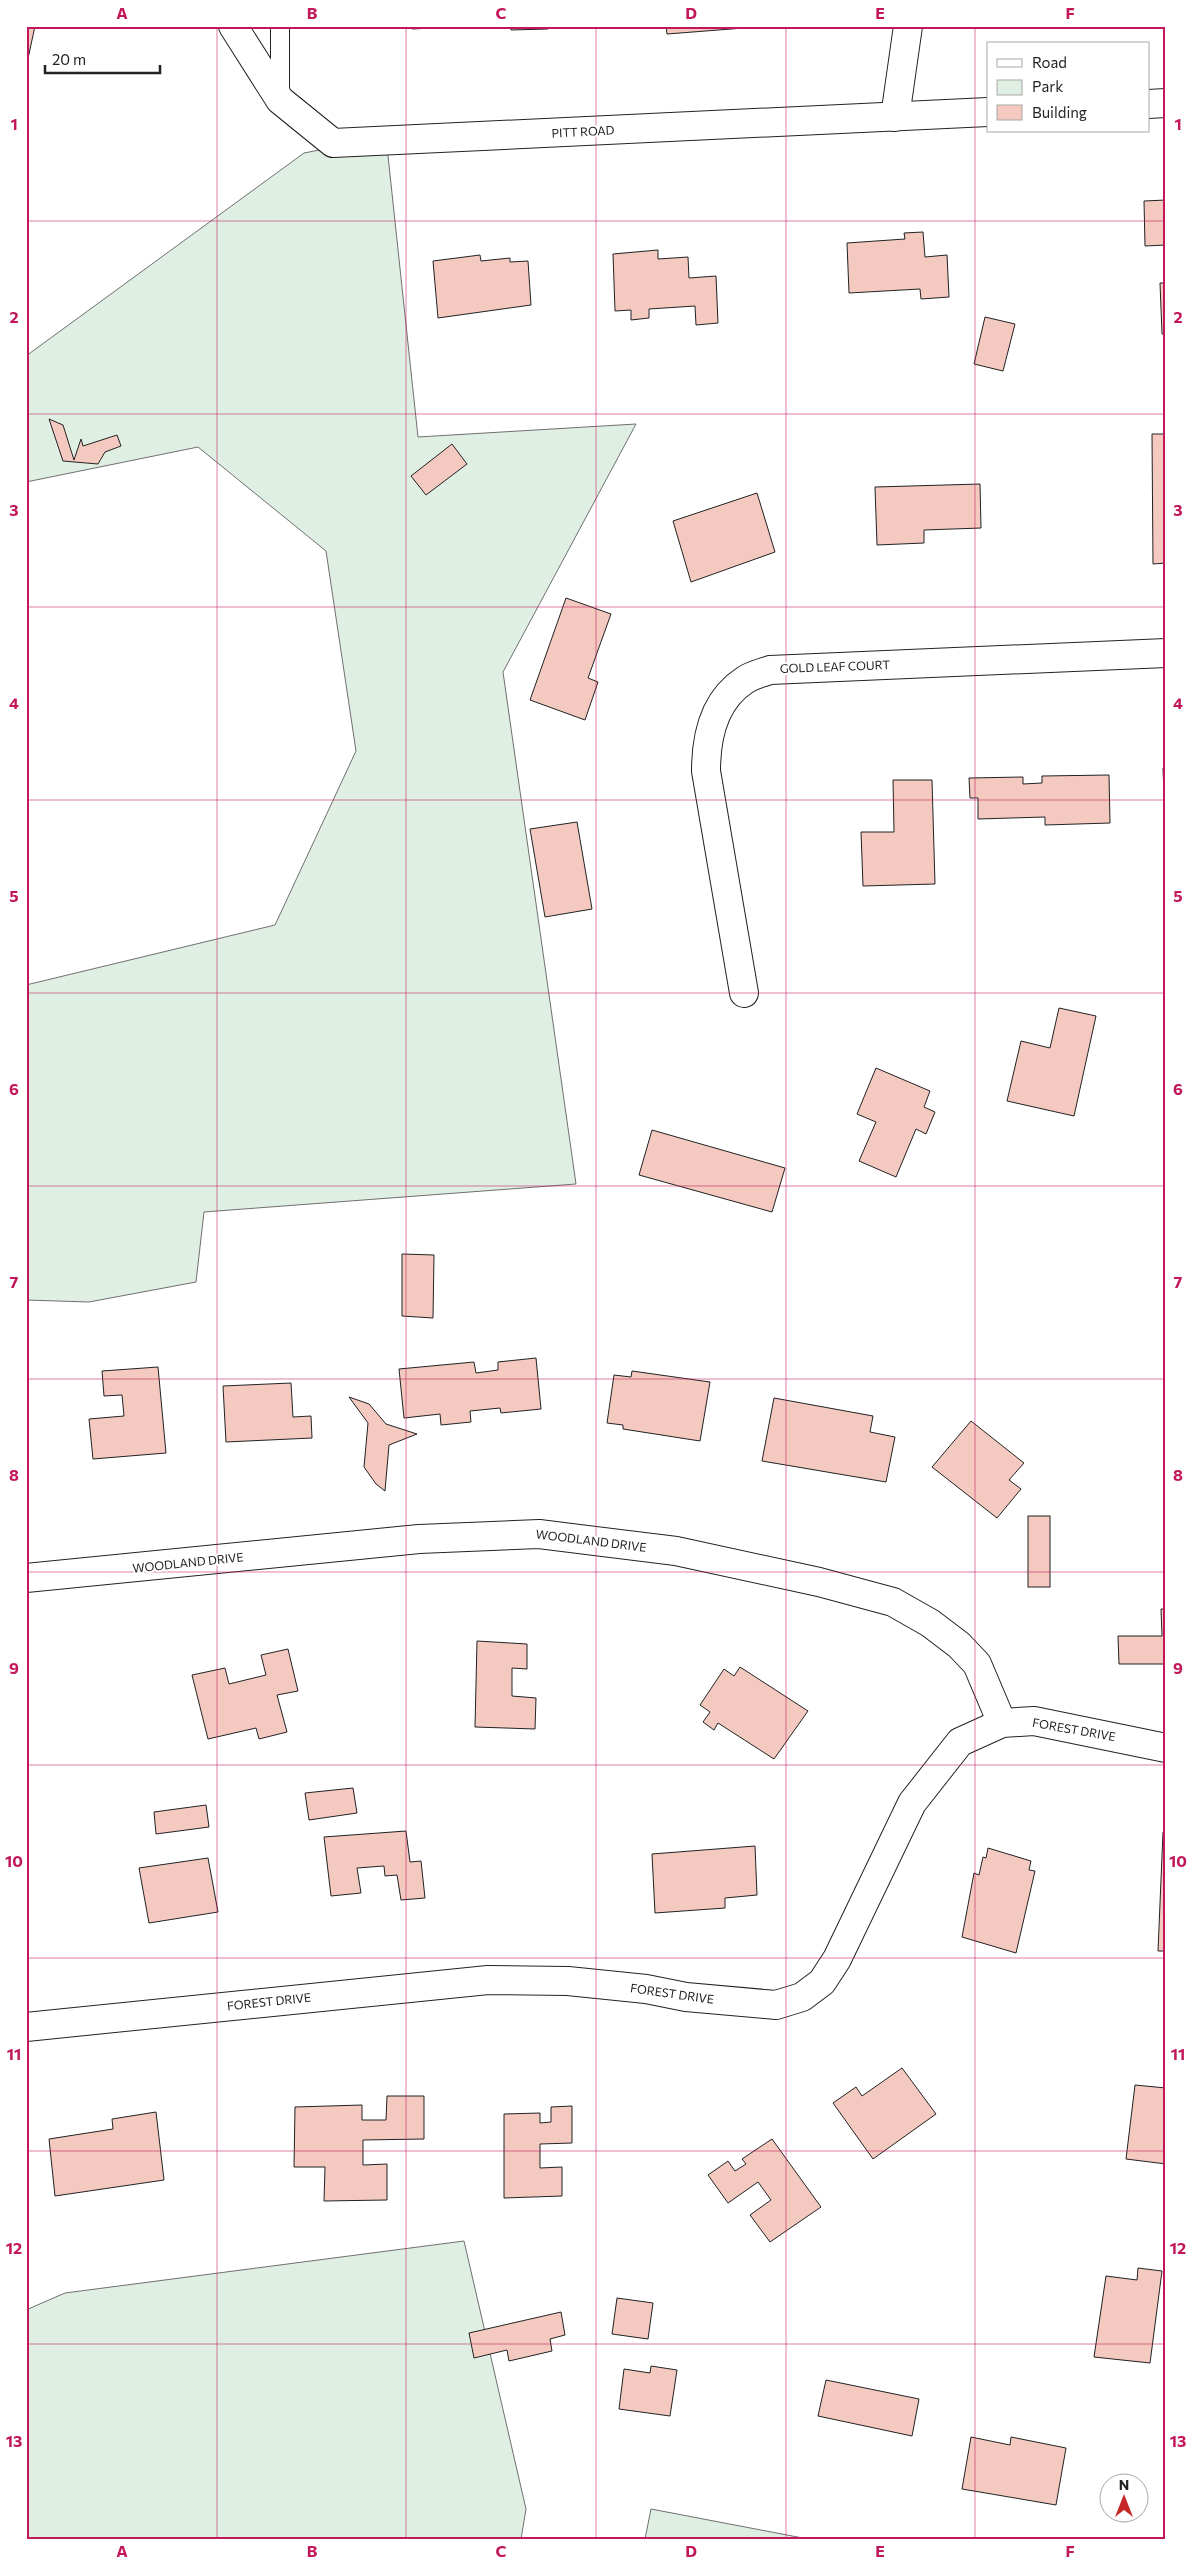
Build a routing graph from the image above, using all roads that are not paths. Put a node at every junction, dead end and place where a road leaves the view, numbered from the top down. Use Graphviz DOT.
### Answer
graph roads {
  1 [pos="233,26"];
  2 [pos="280,26"];
  3 [pos="908,26"];
  4 [pos="280,100"];
  5 [pos="1166,103"];
  6 [pos="1150,104"];
  7 [pos="987,112"];
  8 [pos="896,117"];
  9 [pos="1166,653"];
  10 [pos="744,993"];
  11 [pos="26,1578"];
  12 [pos="1002,1723"];
  13 [pos="1166,1748"];
  14 [pos="26,2027"];
  1 -- 4 [label="street, PITT ROAD"];
  2 -- 4 [label="lane"];
  3 -- 8 [label="street"];
  4 -- 8 [label="street, PITT ROAD"];
  5 -- 6 [label="street"];
  7 -- 8 [label="street, PITT ROAD"];
  9 -- 10 [label="street, GOLD LEAF COURT"];
  11 -- 12 [label="street, WOODLAND DRIVE"];
  12 -- 13 [label="street, FOREST DRIVE"];
  12 -- 14 [label="street, FOREST DRIVE"];
}
